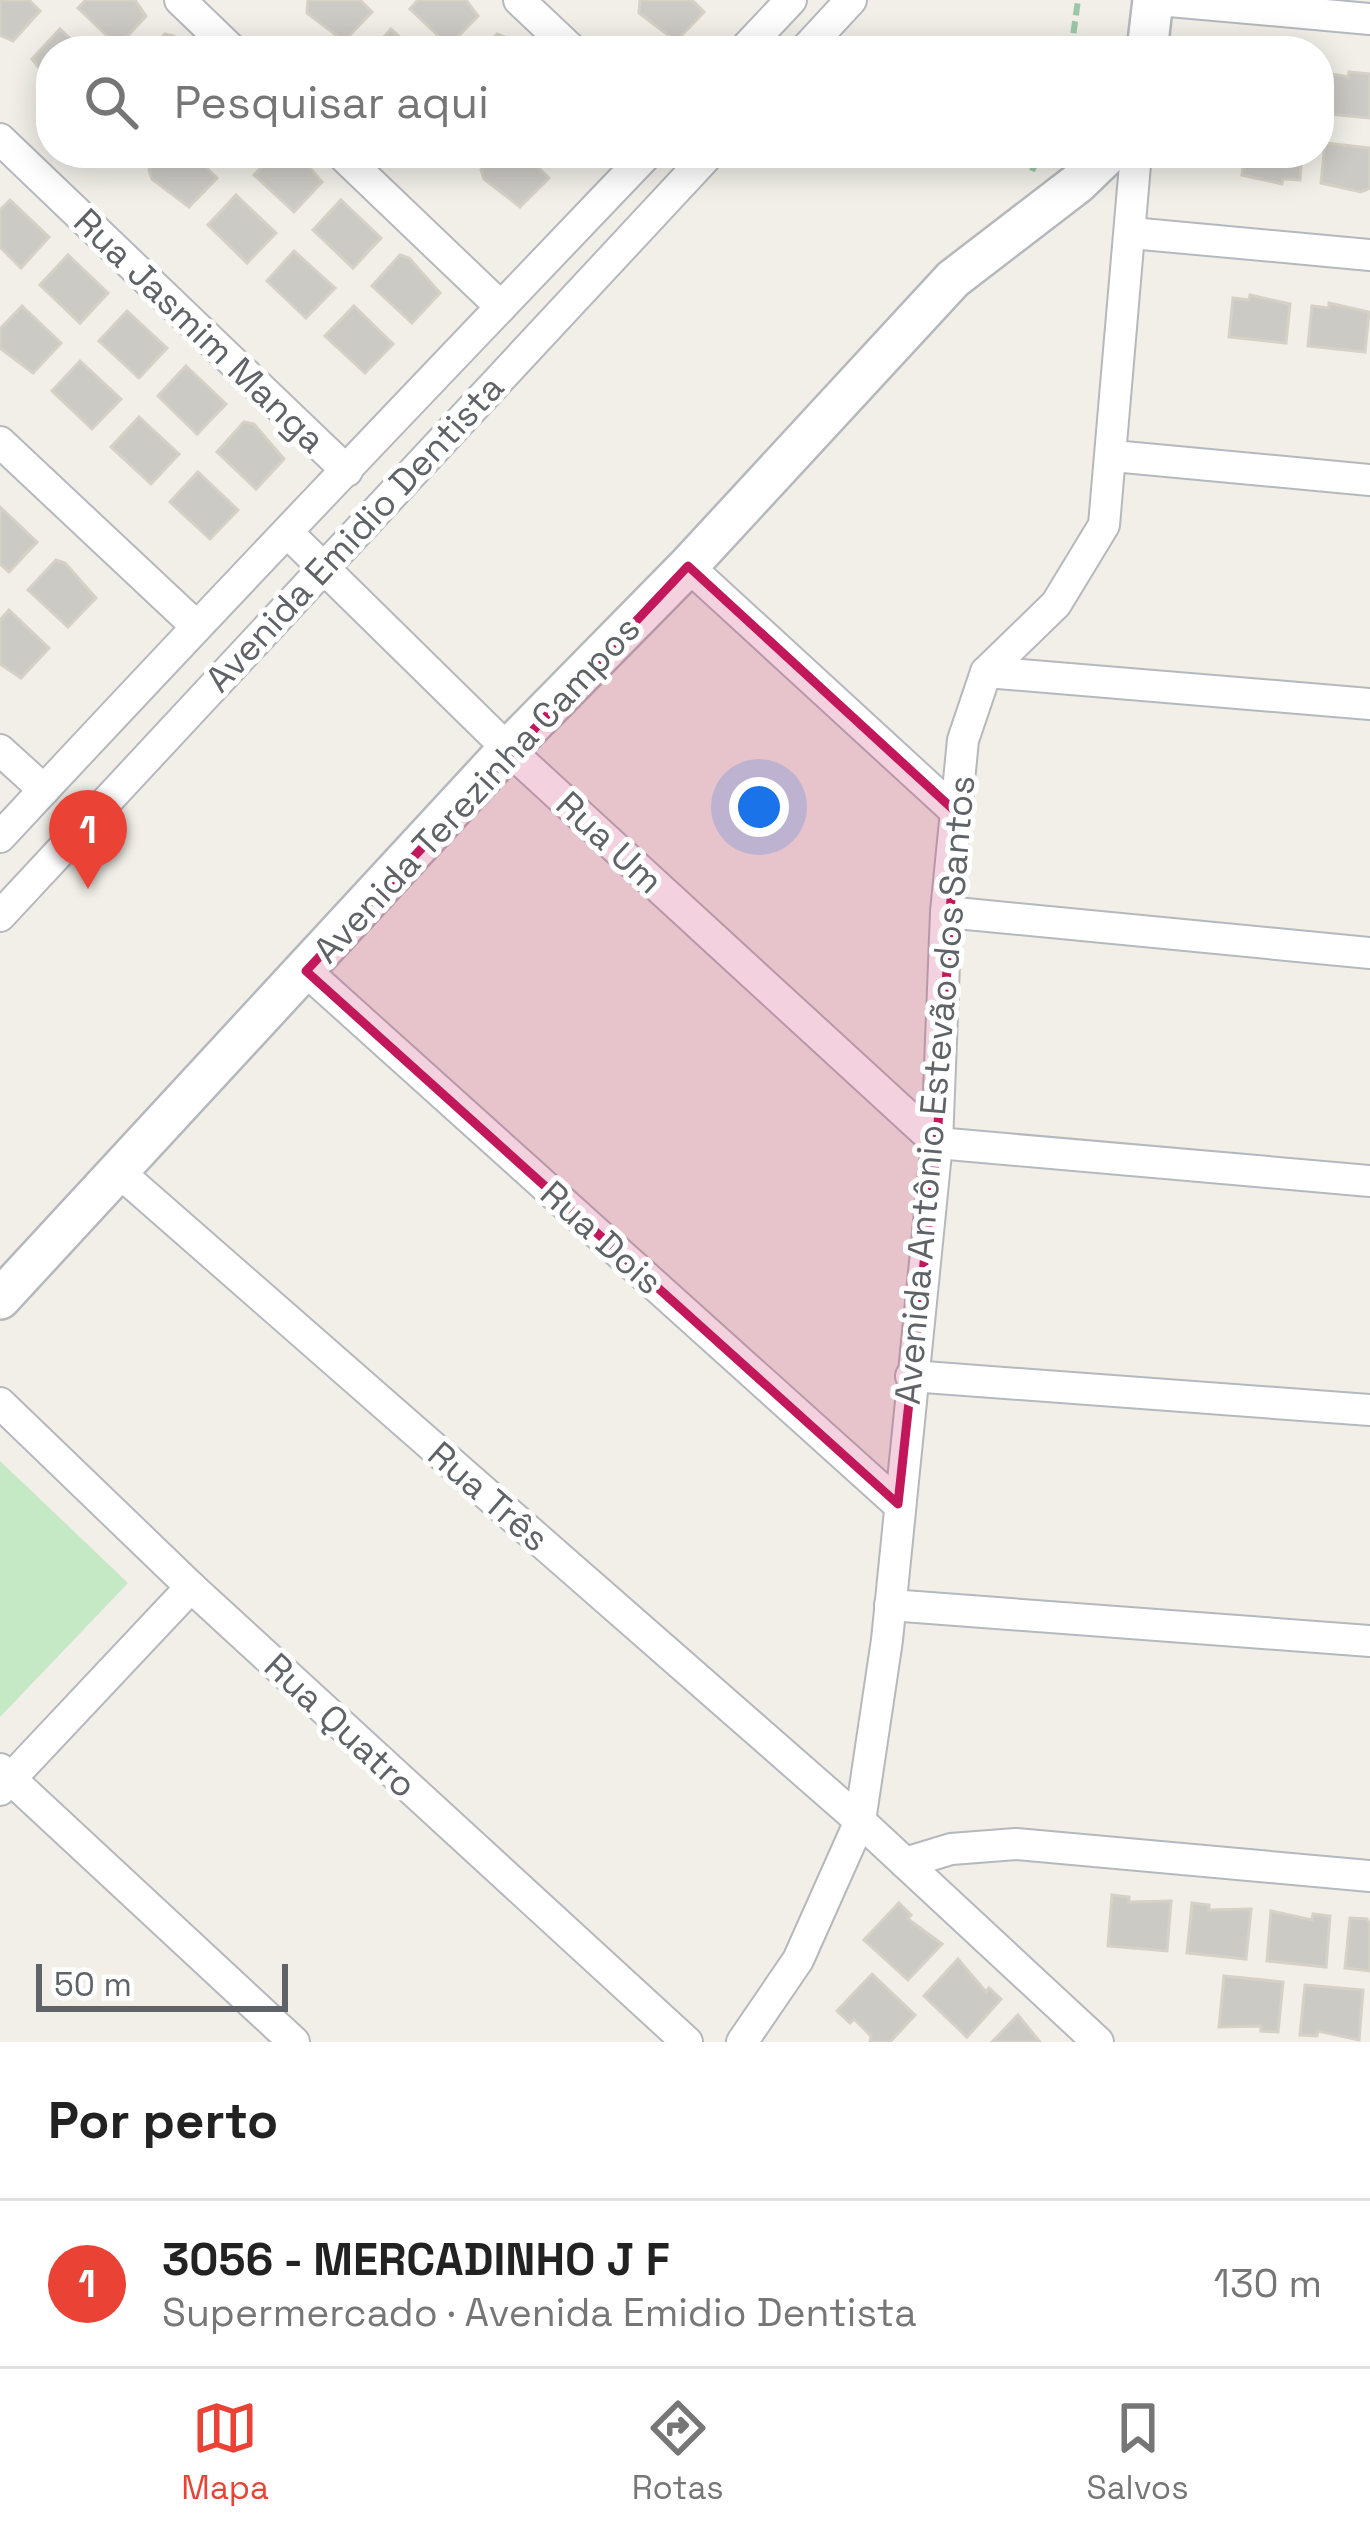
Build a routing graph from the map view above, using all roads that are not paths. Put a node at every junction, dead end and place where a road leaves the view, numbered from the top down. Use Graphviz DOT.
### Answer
graph roads {
  1 [pos="180,0"];
  2 [pos="519,0"];
  3 [pos="791,0"];
  4 [pos="851,0"];
  5 [pos="1156,0"];
  6 [pos="1370,19"];
  7 [pos="217,36"];
  8 [pos="557,36"];
  9 [pos="757,36"];
  10 [pos="818,36"];
  11 [pos="1150,36"];
  12 [pos="0,140"];
  13 [pos="356,168"];
  14 [pos="634,168"];
  15 [pos="696,168"];
  16 [pos="1094,168"];
  17 [pos="1135,168"];
  18 [pos="1131,233"];
  19 [pos="1370,255"];
  20 [pos="500,307"];
  21 [pos="0,442"];
  22 [pos="1113,457"];
  23 [pos="347,471"];
  24 [pos="1370,480"];
  25 [pos="289,534"];
  26 [pos="688,566"];
  27 [pos="321,567"];
  28 [pos="195,625"];
  29 [pos="986,672"];
  30 [pos="1370,704"];
  31 [pos="508,748"];
  32 [pos="0,750"];
  33 [pos="44,790"];
  34 [pos="956,812"];
  35 [pos="0,837"];
  36 [pos="946,912"];
  37 [pos="0,916"];
  38 [pos="1370,953"];
  39 [pos="306,971"];
  40 [pos="938,1143"];
  41 [pos="119,1172"];
  42 [pos="1370,1181"];
  43 [pos="0,1300"];
  44 [pos="911,1376"];
  45 [pos="0,1403"];
  46 [pos="1370,1410"];
  47 [pos="898,1504"];
  48 [pos="191,1587"];
  49 [pos="890,1605"];
  50 [pos="1370,1641"];
  51 [pos="4,1779"];
  52 [pos="860,1821"];
  53 [pos="905,1863"];
  54 [pos="1370,1876"];
  55 [pos="747,2040"];
  56 [pos="294,2042"];
  57 [pos="687,2042"];
  58 [pos="1098,2042"];
  1 -- 7 [label="street"];
  2 -- 8 [label="street"];
  3 -- 9 [label="street"];
  4 -- 10 [label="street"];
  5 -- 6 [label="street"];
  5 -- 11 [label="street"];
  12 -- 23 [label="street, Rua Jasmim Manga"];
  13 -- 20 [label="street"];
  14 -- 20 [label="street, Avenida Emidio Dentista"];
  15 -- 27 [label="street, Avenida Emidio Dentista"];
  16 -- 26 [label="street, Avenida Terezinha Campos"];
  17 -- 18 [label="street, Avenida Antônio Estevão dos Santos"];
  18 -- 19 [label="street"];
  18 -- 22 [label="street, Avenida Antônio Estevão dos Santos"];
  20 -- 23 [label="street, Avenida Emidio Dentista"];
  21 -- 28 [label="street"];
  22 -- 24 [label="street"];
  22 -- 29 [label="street, Avenida Antônio Estevão dos Santos"];
  23 -- 25 [label="street, Avenida Emidio Dentista"];
  25 -- 27 [label="street, Rua Um"];
  25 -- 28 [label="street, Avenida Emidio Dentista"];
  26 -- 31 [label="street, Avenida Terezinha Campos"];
  26 -- 34 [label="street"];
  27 -- 31 [label="street, Rua Um"];
  27 -- 37 [label="street, Avenida Emidio Dentista"];
  28 -- 33 [label="street, Avenida Emidio Dentista"];
  29 -- 30 [label="street"];
  29 -- 34 [label="street, Avenida Antônio Estevão dos Santos"];
  31 -- 39 [label="street, Avenida Terezinha Campos"];
  31 -- 40 [label="street, Rua Um"];
  32 -- 33 [label="street"];
  33 -- 35 [label="street, Avenida Emidio Dentista"];
  34 -- 36 [label="street, Avenida Antônio Estevão dos Santos"];
  36 -- 38 [label="street"];
  36 -- 40 [label="street, Avenida Antônio Estevão dos Santos"];
  39 -- 41 [label="street, Avenida Terezinha Campos"];
  39 -- 47 [label="street, Rua Dois"];
  40 -- 42 [label="street"];
  40 -- 44 [label="street, Avenida Antônio Estevão dos Santos"];
  41 -- 43 [label="street, Avenida Terezinha Campos"];
  41 -- 52 [label="street, Rua Três"];
  44 -- 46 [label="street"];
  44 -- 47 [label="street, Avenida Antônio Estevão dos Santos"];
  45 -- 48 [label="street, Rua Quatro"];
  47 -- 49 [label="street, Avenida Antônio Estevão dos Santos"];
  48 -- 51 [label="street"];
  48 -- 57 [label="street, Rua Quatro"];
  49 -- 50 [label="street"];
  49 -- 52 [label="street, Avenida Antônio Estevão dos Santos"];
  51 -- 56 [label="street"];
  52 -- 53 [label="street, Rua Três"];
  52 -- 55 [label="street, Avenida Antônio Estevão dos Santos"];
  53 -- 54 [label="street"];
  53 -- 58 [label="street, Rua Três"];
}
